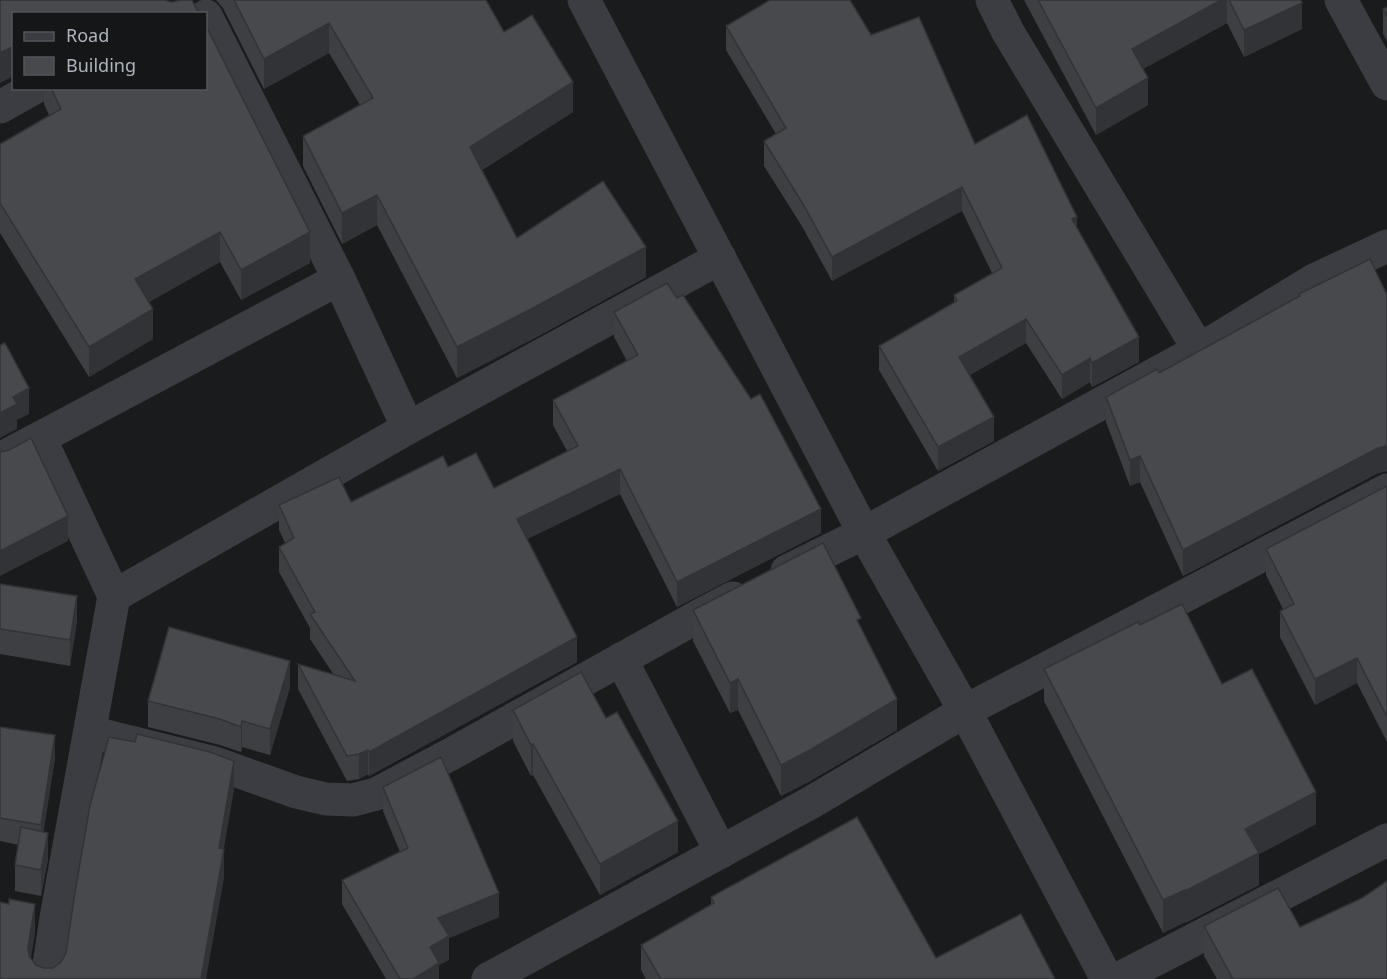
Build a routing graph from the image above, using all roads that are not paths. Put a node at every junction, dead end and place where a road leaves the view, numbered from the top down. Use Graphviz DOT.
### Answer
graph roads {
  1 [pos="584,0"];
  2 [pos="992,0"];
  3 [pos="1341,0"];
  4 [pos="207,27"];
  5 [pos="1387,84"];
  6 [pos="30,90"];
  7 [pos="0,107"];
  8 [pos="1387,246"];
  9 [pos="720,258"];
  10 [pos="339,279"];
  11 [pos="1199,350"];
  12 [pos="408,428"];
  13 [pos="40,438"];
  14 [pos="0,459"];
  15 [pos="1387,490"];
  16 [pos="864,532"];
  17 [pos="114,596"];
  18 [pos="621,659"];
  19 [pos="965,711"];
  20 [pos="90,732"];
  21 [pos="1387,840"];
  22 [pos="721,852"];
  23 [pos="22,911"];
  24 [pos="56,918"];
  25 [pos="46,979"];
  26 [pos="488,979"];
  27 [pos="1107,979"];
  28 [pos="1118,979"];
  1 -- 9 [label="street"];
  2 -- 11 [label="street"];
  3 -- 5 [label="street"];
  4 -- 10 [label="street"];
  6 -- 7 [label="street"];
  8 -- 11 [label="street"];
  9 -- 12 [label="street"];
  9 -- 16 [label="street"];
  10 -- 12 [label="street"];
  10 -- 13 [label="street"];
  11 -- 16 [label="street"];
  12 -- 17 [label="street"];
  13 -- 14 [label="street"];
  13 -- 17 [label="street"];
  15 -- 19 [label="street"];
  16 -- 18 [label="street"];
  16 -- 19 [label="street"];
  17 -- 20 [label="street"];
  18 -- 20 [label="street"];
  18 -- 22 [label="street"];
  19 -- 22 [label="street"];
  19 -- 27 [label="street"];
  20 -- 24 [label="street"];
  21 -- 28 [label="street"];
  22 -- 26 [label="street"];
  23 -- 24 [label="street"];
  24 -- 25 [label="street"];
}
